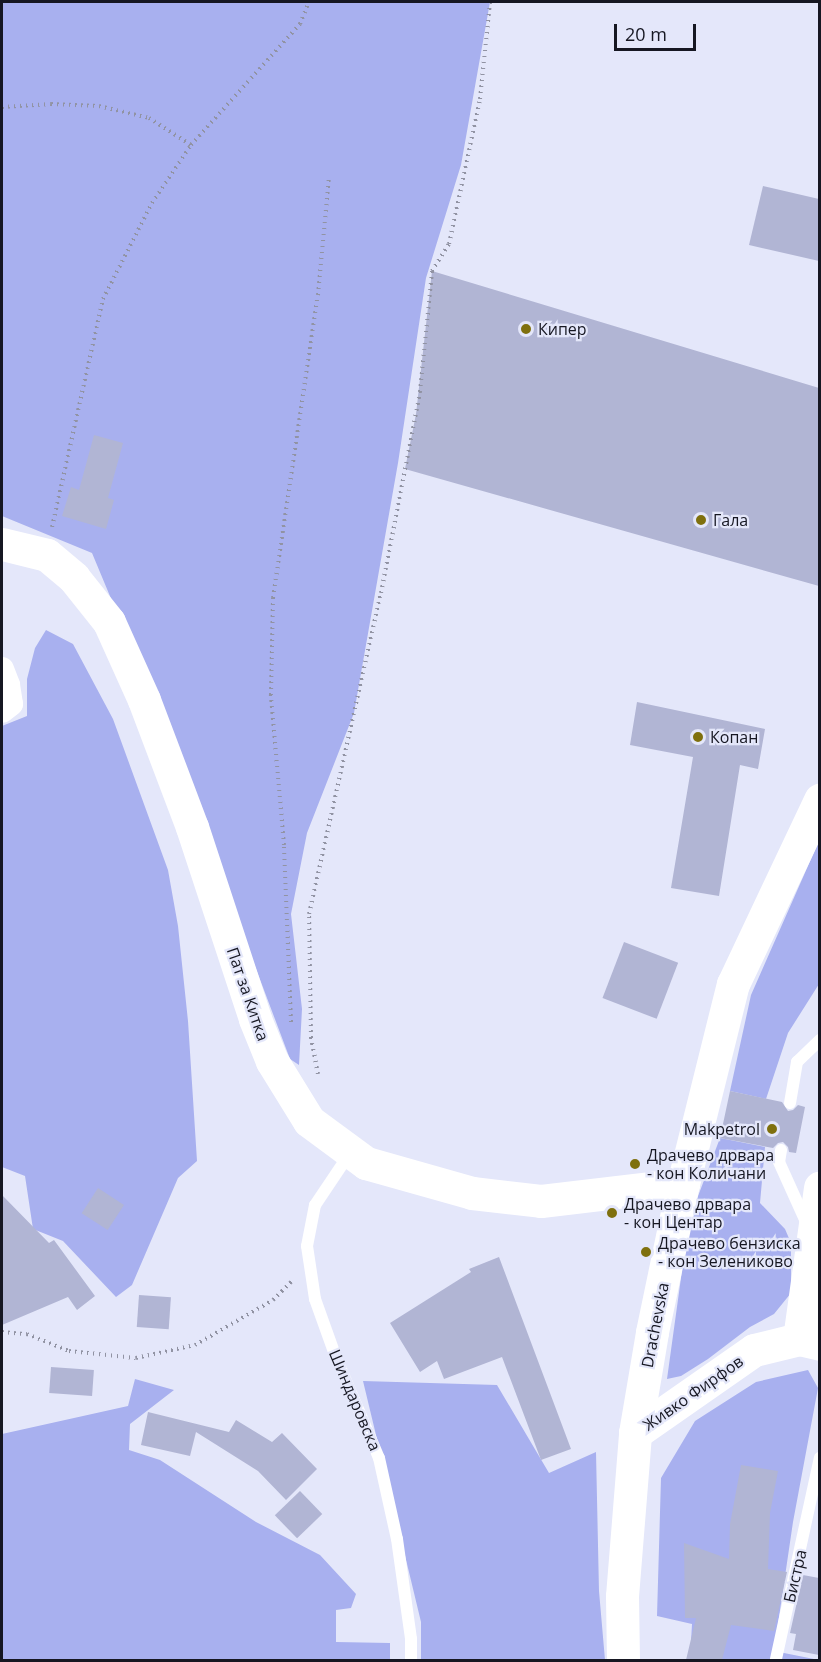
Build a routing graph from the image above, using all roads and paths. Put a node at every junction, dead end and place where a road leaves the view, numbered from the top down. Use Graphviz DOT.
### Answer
graph roads {
  1 [pos="309,2"];
  2 [pos="490,2"];
  3 [pos="2,107"];
  4 [pos="191,145"];
  5 [pos="329,177"];
  6 [pos="4,550"];
  7 [pos="47,555"];
  8 [pos="2,669"];
  9 [pos="2,711"];
  10 [pos="819,800"];
  11 [pos="291,1027"];
  12 [pos="819,1040"];
  13 [pos="319,1082"];
  14 [pos="790,1103"];
  15 [pos="781,1150"];
  16 [pos="351,1152"];
  17 [pos="683,1184"];
  18 [pos="819,1187"];
  19 [pos="811,1234"];
  20 [pos="310,1263"];
  21 [pos="2,1332"];
  22 [pos="809,1342"];
  23 [pos="635,1433"];
  24 [pos="819,1458"];
  25 [pos="776,1659"];
  26 [pos="411,1660"];
  27 [pos="623,1660"];
  1 -- 4 [label="path"];
  2 -- 13 [label="path"];
  3 -- 4 [label="path"];
  4 -- 7 [label="path"];
  5 -- 11 [label="path"];
  6 -- 7 [label="street, Пат за Китка"];
  7 -- 16 [label="street, Пат за Китка"];
  8 -- 9 [label="street"];
  10 -- 17 [label="street, Drachevska"];
  12 -- 14 [label="lane"];
  15 -- 19 [label="lane"];
  16 -- 17 [label="street, Пат за Китка"];
  16 -- 20 [label="lane, Шиндаровска"];
  17 -- 23 [label="street, Drachevska"];
  18 -- 19 [label="street"];
  19 -- 22 [label="street"];
  20 -- 21 [label="path"];
  20 -- 26 [label="lane, Шиндаровска"];
  22 -- 23 [label="street, Живко Фирфов"];
  23 -- 27 [label="street, Drachevska"];
  24 -- 25 [label="lane, Бистра"];
}
